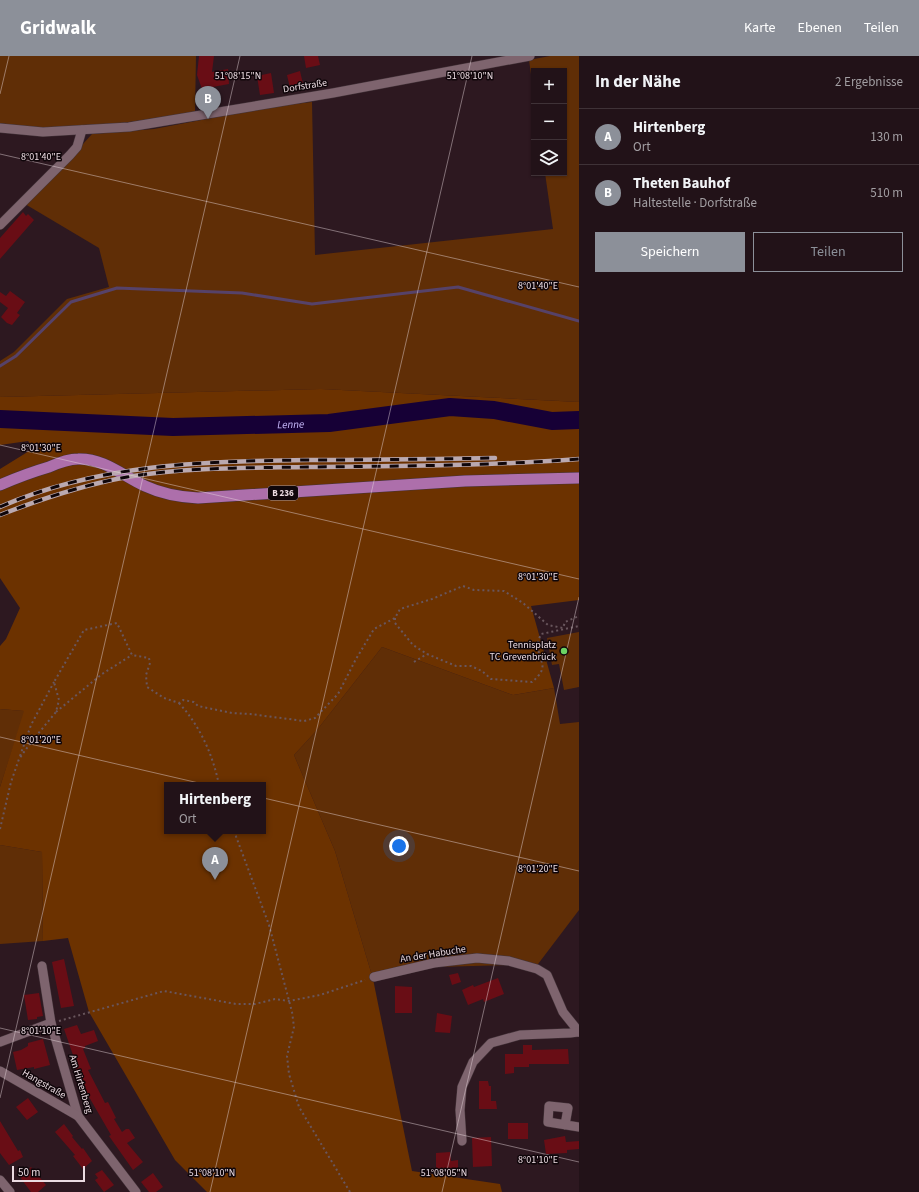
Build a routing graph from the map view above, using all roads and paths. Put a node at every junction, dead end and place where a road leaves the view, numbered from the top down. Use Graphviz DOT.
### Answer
graph roads {
  1 [pos="530,56"];
  2 [pos="0,128"];
  3 [pos="82,130"];
  4 [pos="0,225"];
  5 [pos="579,478"];
  6 [pos="0,485"];
  7 [pos="579,616"];
  8 [pos="395,618"];
  9 [pos="579,626"];
  10 [pos="564,628"];
  11 [pos="427,654"];
  12 [pos="132,655"];
  13 [pos="414,662"];
  14 [pos="54,682"];
  15 [pos="179,703"];
  16 [pos="56,712"];
  17 [pos="19,759"];
  18 [pos="218,782"];
  19 [pos="0,829"];
  20 [pos="235,834"];
  21 [pos="42,966"];
  22 [pos="374,977"];
  23 [pos="289,1001"];
  24 [pos="51,1023"];
  25 [pos="578,1032"];
  26 [pos="0,1042"];
  27 [pos="0,1071"];
  28 [pos="78,1116"];
  29 [pos="565,1125"];
  30 [pos="579,1128"];
  31 [pos="462,1141"];
  32 [pos="0,1180"];
  33 [pos="10,1192"];
  34 [pos="136,1192"];
  35 [pos="350,1192"];
  1 -- 3 [label="street, Dorfstraße"];
  2 -- 3 [label="street, Dorfstraße"];
  3 -- 4 [label="street"];
  5 -- 6 [label="main road, B 236"];
  7 -- 10 [label="path"];
  8 -- 10 [label="path"];
  8 -- 11 [label="path"];
  8 -- 15 [label="path"];
  9 -- 10 [label="path"];
  10 -- 11 [label="path"];
  11 -- 13 [label="path"];
  12 -- 14 [label="path"];
  12 -- 15 [label="path"];
  12 -- 16 [label="path"];
  14 -- 16 [label="path"];
  14 -- 17 [label="path"];
  15 -- 18 [label="path"];
  16 -- 17 [label="path"];
  17 -- 19 [label="path"];
  20 -- 23 [label="path"];
  21 -- 24 [label="street, Am Hirtenberg"];
  22 -- 23 [label="path"];
  22 -- 25 [label="street, An der Habuche"];
  23 -- 24 [label="path"];
  23 -- 35 [label="path"];
  24 -- 26 [label="street"];
  24 -- 28 [label="street, Am Hirtenberg"];
  25 -- 31 [label="street"];
  27 -- 28 [label="street, Hangstraße"];
  28 -- 34 [label="street, Am Hirtenberg"];
  29 -- 30 [label="street"];
  32 -- 33 [label="street"];
}
